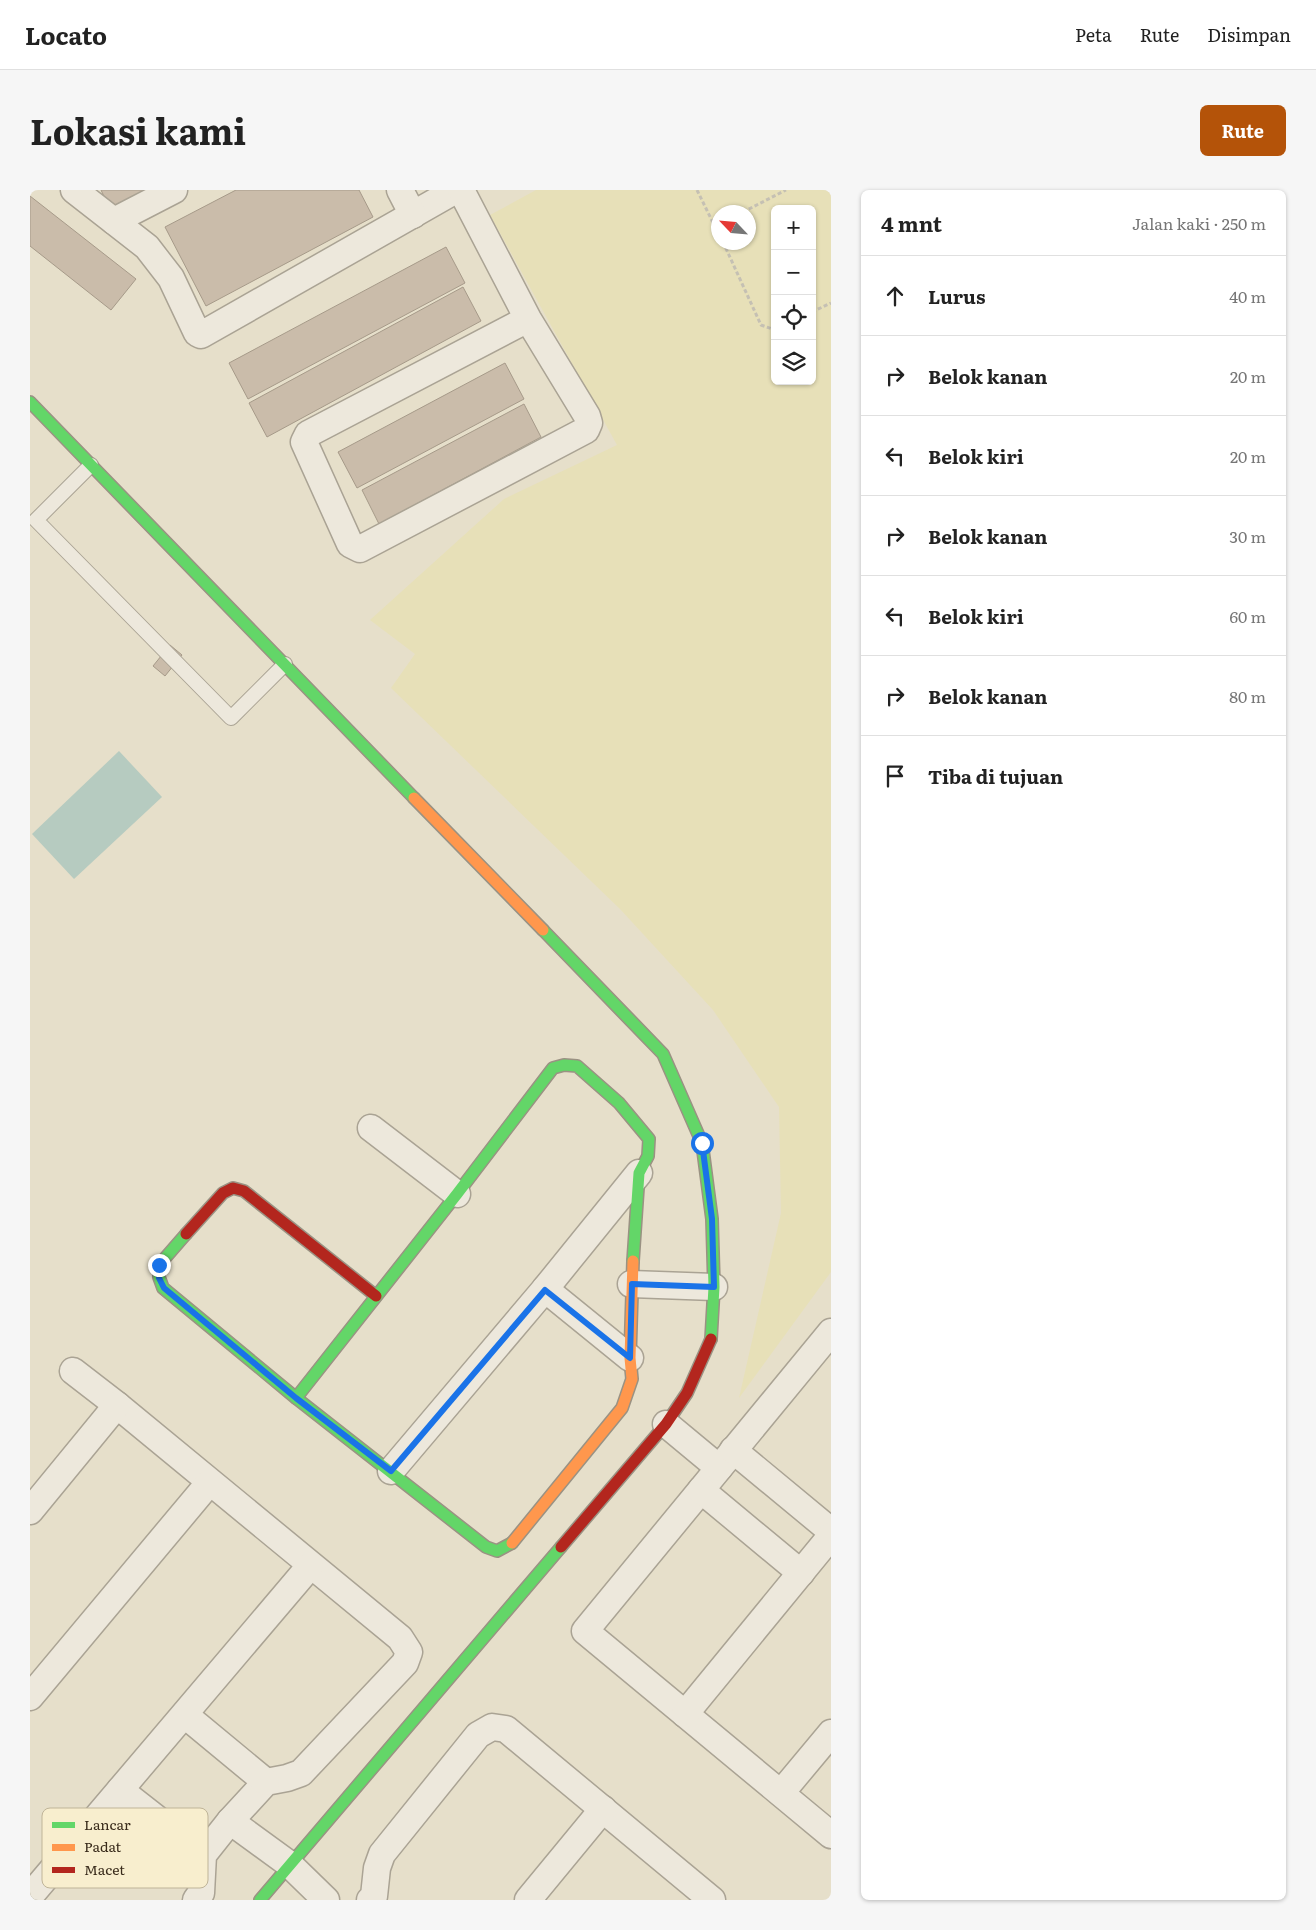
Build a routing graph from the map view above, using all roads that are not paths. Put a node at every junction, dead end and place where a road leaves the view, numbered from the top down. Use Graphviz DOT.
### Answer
graph roads {
  1 [pos="74,190"];
  2 [pos="174,190"];
  3 [pos="400,190"];
  4 [pos="456,190"];
  5 [pos="461,190"];
  6 [pos="413,214"];
  7 [pos="114,221"];
  8 [pos="528,319"];
  9 [pos="30,402"];
  10 [pos="91,465"];
  11 [pos="285,664"];
  12 [pos="372,1128"];
  13 [pos="639,1173"];
  14 [pos="457,1194"];
  15 [pos="632,1284"];
  16 [pos="714,1287"];
  17 [pos="545,1290"];
  18 [pos="376,1296"];
  19 [pos="831,1332"];
  20 [pos="630,1358"];
  21 [pos="73,1371"];
  22 [pos="296,1398"];
  23 [pos="117,1404"];
  24 [pos="666,1424"];
  25 [pos="726,1459"];
  26 [pos="391,1471"];
  27 [pos="210,1483"];
  28 [pos="701,1490"];
  29 [pos="30,1511"];
  30 [pos="828,1546"];
  31 [pos="310,1566"];
  32 [pos="801,1573"];
  33 [pos="30,1697"];
  34 [pos="685,1714"];
  35 [pos="185,1715"];
  36 [pos="831,1733"];
  37 [pos="266,1782"];
  38 [pos="120,1790"];
  39 [pos="781,1793"];
  40 [pos="105,1808"];
  41 [pos="143,1808"];
  42 [pos="603,1809"];
  43 [pos="230,1820"];
  44 [pos="831,1835"];
  45 [pos="208,1849"];
  46 [pos="289,1864"];
  47 [pos="42,1882"];
  48 [pos="201,1888"];
  49 [pos="30,1896"];
  50 [pos="701,1897"];
  51 [pos="374,1898"];
  52 [pos="196,1900"];
  53 [pos="260,1900"];
  54 [pos="326,1900"];
  55 [pos="528,1900"];
  1 -- 7 [label="street"];
  2 -- 7 [label="street"];
  3 -- 6 [label="street"];
  4 -- 6 [label="street"];
  5 -- 8 [label="street"];
  6 -- 7 [label="street"];
  8 -- 8 [label="street"];
  9 -- 10 [label="street"];
  10 -- 11 [label="street"];
  10 -- 11 [label="lane"];
  11 -- 16 [label="street"];
  12 -- 14 [label="street"];
  13 -- 14 [label="street"];
  13 -- 15 [label="street"];
  13 -- 17 [label="street"];
  14 -- 18 [label="street"];
  15 -- 16 [label="street"];
  15 -- 20 [label="street"];
  16 -- 24 [label="street"];
  17 -- 20 [label="street"];
  17 -- 26 [label="street"];
  18 -- 22 [label="street"];
  18 -- 22 [label="street"];
  19 -- 25 [label="street"];
  20 -- 26 [label="street"];
  21 -- 23 [label="street"];
  22 -- 26 [label="street"];
  23 -- 27 [label="street"];
  23 -- 29 [label="street"];
  24 -- 25 [label="street"];
  24 -- 46 [label="street"];
  25 -- 28 [label="street"];
  25 -- 30 [label="street"];
  27 -- 31 [label="street"];
  27 -- 33 [label="street"];
  28 -- 32 [label="street"];
  28 -- 34 [label="street"];
  30 -- 32 [label="street"];
  31 -- 35 [label="street"];
  31 -- 37 [label="street"];
  32 -- 34 [label="street"];
  34 -- 39 [label="street"];
  35 -- 37 [label="street"];
  35 -- 38 [label="street"];
  36 -- 39 [label="street"];
  37 -- 43 [label="street"];
  38 -- 40 [label="street"];
  38 -- 41 [label="street"];
  39 -- 44 [label="street"];
  42 -- 50 [label="street"];
  42 -- 51 [label="street"];
  42 -- 55 [label="street"];
  43 -- 45 [label="street"];
  43 -- 46 [label="street"];
  46 -- 53 [label="street"];
  46 -- 54 [label="street"];
  47 -- 49 [label="street"];
  48 -- 52 [label="street"];
}
